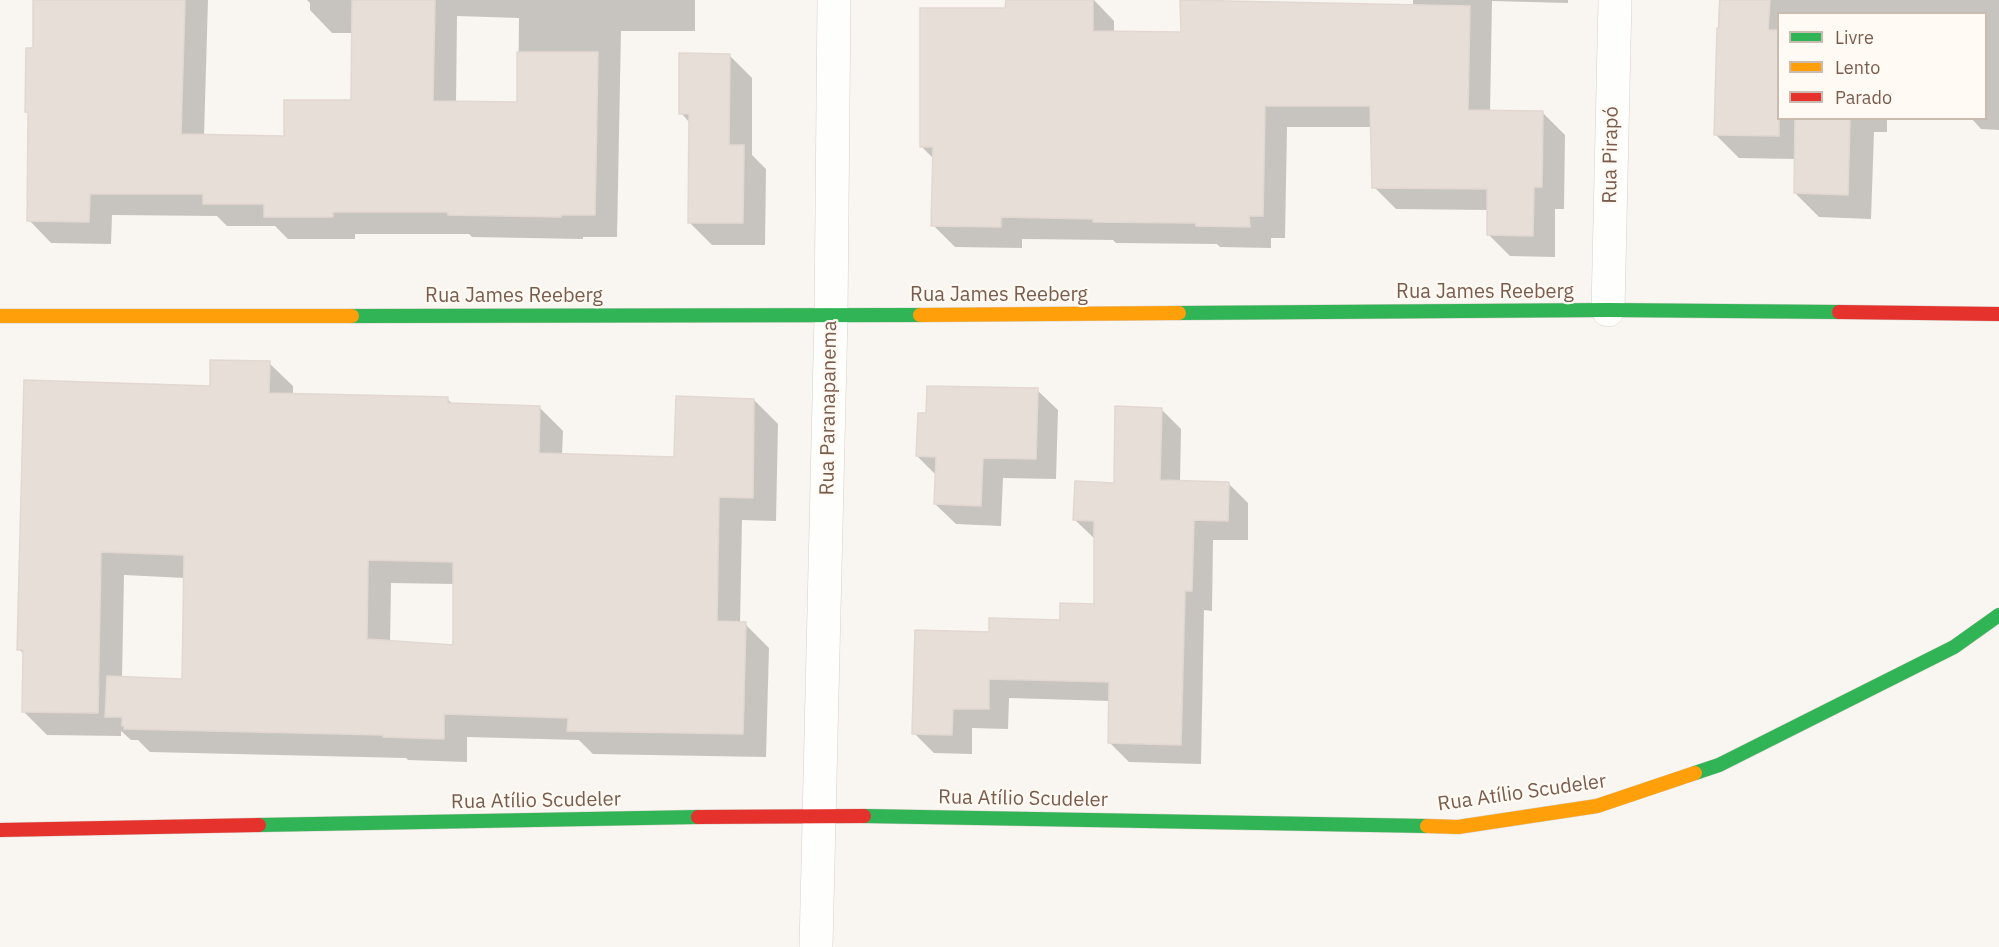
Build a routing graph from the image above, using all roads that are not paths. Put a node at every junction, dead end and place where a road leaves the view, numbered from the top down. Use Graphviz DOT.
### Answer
graph roads {
  1 [pos="834,0"];
  2 [pos="1615,0"];
  3 [pos="1608,310"];
  4 [pos="1999,314"];
  5 [pos="0,316"];
  6 [pos="831,316"];
  7 [pos="1999,615"];
  8 [pos="819,815"];
  9 [pos="0,830"];
  10 [pos="816,947"];
  1 -- 6 [label="street, Rua Paranapanema"];
  2 -- 3 [label="street, Rua Pirapó"];
  3 -- 4 [label="street, Rua James Reeberg"];
  3 -- 6 [label="street, Rua James Reeberg"];
  5 -- 6 [label="street, Rua James Reeberg"];
  6 -- 8 [label="street, Rua Paranapanema"];
  7 -- 8 [label="street, Rua Atílio Scudeler"];
  8 -- 9 [label="street, Rua Atílio Scudeler"];
  8 -- 10 [label="street, Rua Paranapanema"];
}
